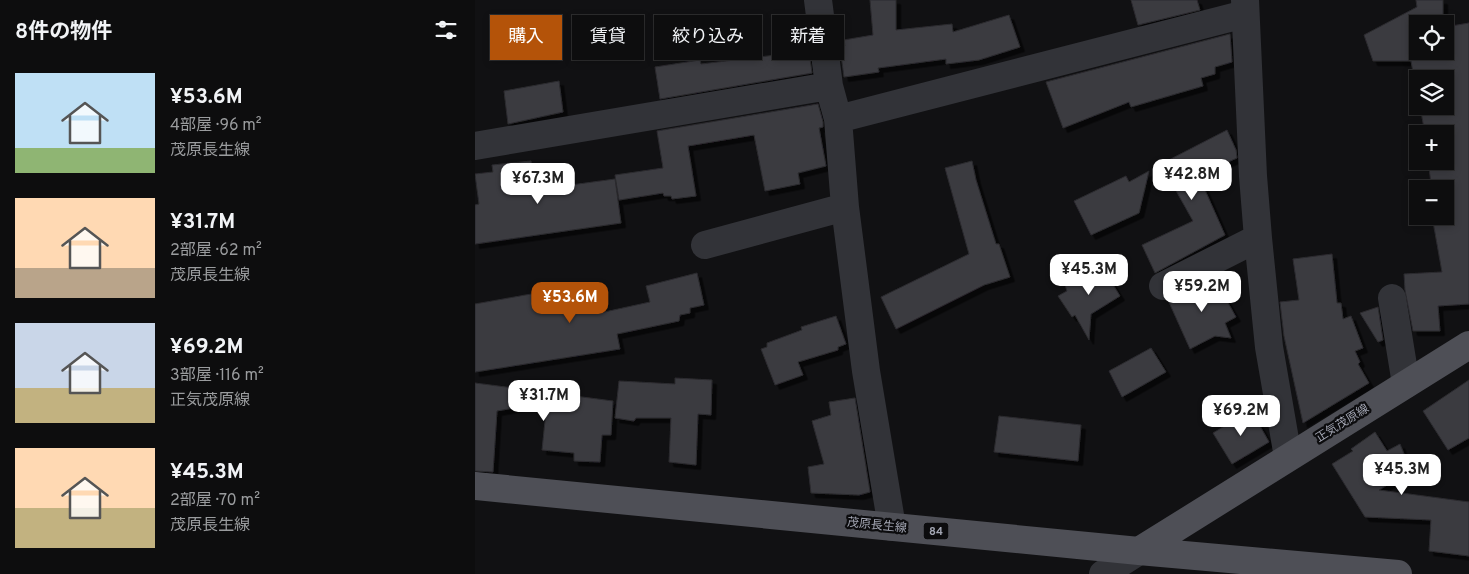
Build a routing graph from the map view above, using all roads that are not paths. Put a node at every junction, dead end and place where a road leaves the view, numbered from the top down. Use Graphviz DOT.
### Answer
graph roads {
  1 [pos="818,0"];
  2 [pos="1245,7"];
  3 [pos="829,86"];
  4 [pos="838,118"];
  5 [pos="475,146"];
  6 [pos="845,207"];
  7 [pos="1258,238"];
  8 [pos="705,245"];
  9 [pos="1163,286"];
  10 [pos="1392,298"];
  11 [pos="1469,344"];
  12 [pos="1406,384"];
  13 [pos="1288,457"];
  14 [pos="475,486"];
  15 [pos="892,527"];
  16 [pos="1139,551"];
  17 [pos="1240,567"];
  18 [pos="1103,574"];
  19 [pos="1388,574"];
  1 -- 3 [label="street"];
  2 -- 4 [label="street"];
  2 -- 7 [label="street"];
  3 -- 4 [label="street"];
  3 -- 5 [label="street"];
  4 -- 6 [label="street"];
  6 -- 8 [label="street"];
  6 -- 15 [label="street"];
  7 -- 9 [label="street"];
  7 -- 13 [label="street"];
  10 -- 12 [label="street"];
  11 -- 12 [label="main road, 正気茂原線"];
  12 -- 13 [label="main road, 正気茂原線"];
  13 -- 16 [label="main road, 正気茂原線"];
  14 -- 15 [label="main road, 茂原長生線 / 84"];
  15 -- 16 [label="main road, 茂原長生線 / 84"];
  16 -- 17 [label="main road, 茂原長生線 / 84"];
  16 -- 18 [label="street"];
  17 -- 19 [label="main road, 茂原長生線 / 84"];
}
